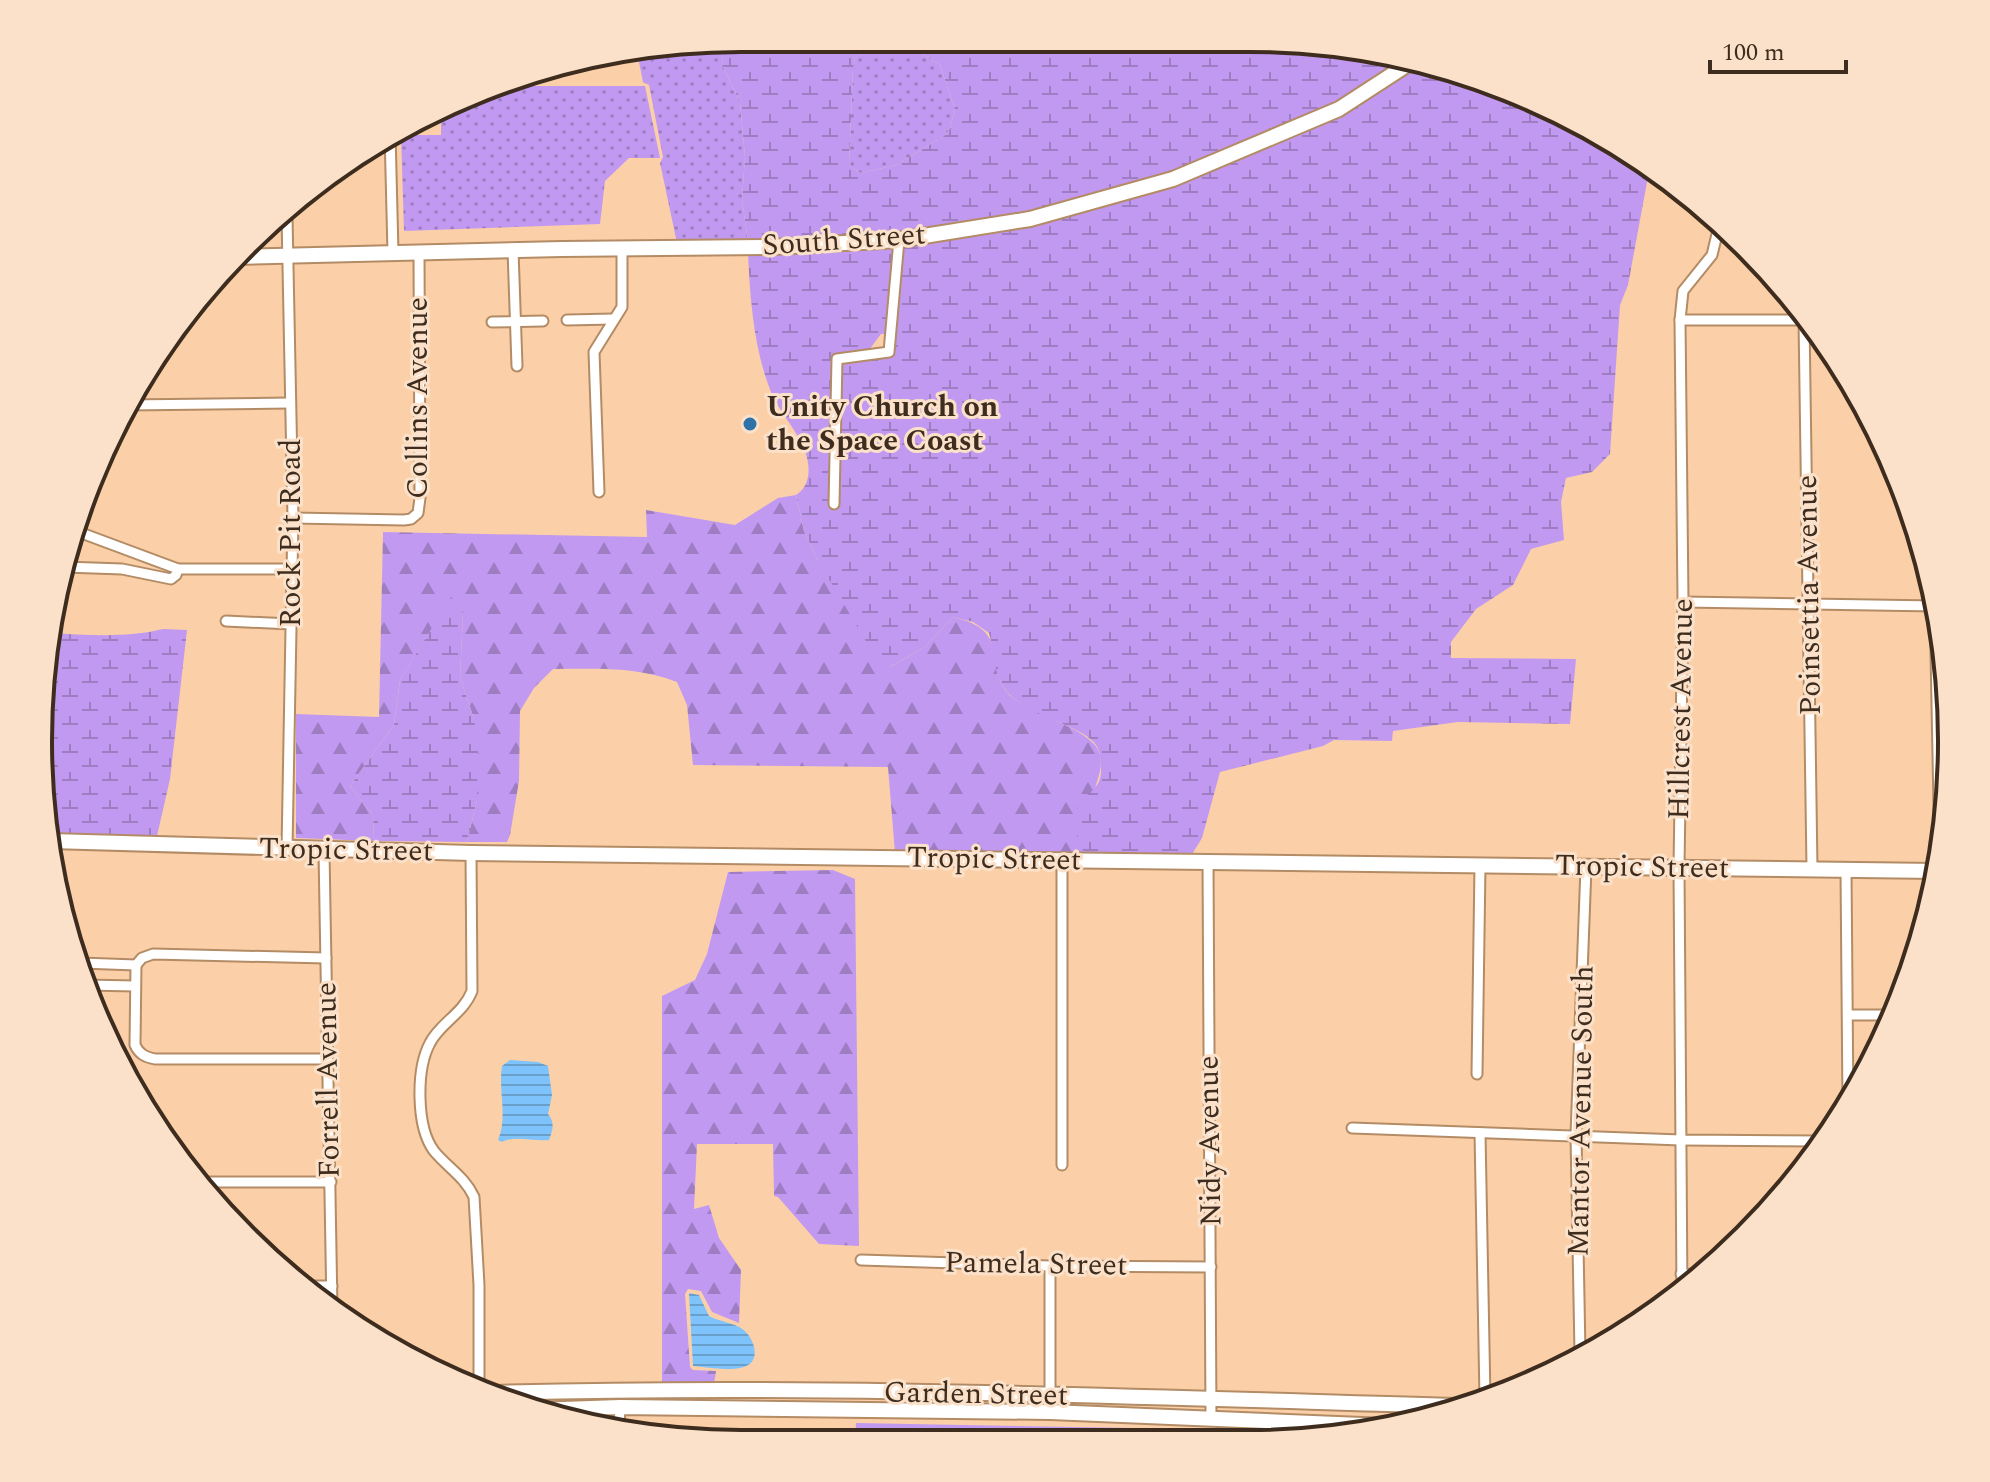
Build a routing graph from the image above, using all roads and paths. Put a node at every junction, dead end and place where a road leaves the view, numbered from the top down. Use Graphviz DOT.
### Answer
graph roads {
  1 [pos="1401,69"];
  2 [pos="390,148"];
  3 [pos="287,223"];
  4 [pos="1717,236"];
  5 [pos="899,240"];
  6 [pos="622,249"];
  7 [pos="513,250"];
  8 [pos="419,252"];
  9 [pos="393,253"];
  10 [pos="287,256"];
  11 [pos="251,257"];
  12 [pos="613,319"];
  13 [pos="567,320"];
  14 [pos="1680,320"];
  15 [pos="1794,320"];
  16 [pos="517,321"];
  17 [pos="543,321"];
  18 [pos="492,322"];
  19 [pos="1808,339"];
  20 [pos="517,366"];
  21 [pos="290,403"];
  22 [pos="139,405"];
  23 [pos="599,492"];
  24 [pos="834,504"];
  25 [pos="293,518"];
  26 [pos="84,534"];
  27 [pos="74,567"];
  28 [pos="178,569"];
  29 [pos="292,569"];
  30 [pos="1683,602"];
  31 [pos="1924,604"];
  32 [pos="1809,605"];
  33 [pos="226,621"];
  34 [pos="291,624"];
  35 [pos="1937,694"];
  36 [pos="1938,748"];
  37 [pos="60,841"];
  38 [pos="287,849"];
  39 [pos="324,851"];
  40 [pos="471,853"];
  41 [pos="1062,860"];
  42 [pos="1208,862"];
  43 [pos="1480,865"];
  44 [pos="1586,867"];
  45 [pos="1679,868"];
  46 [pos="1812,869"];
  47 [pos="1846,870"];
  48 [pos="1926,871"];
  49 [pos="326,958"];
  50 [pos="89,963"];
  51 [pos="136,965"];
  52 [pos="97,985"];
  53 [pos="135,986"];
  54 [pos="1848,1015"];
  55 [pos="1881,1015"];
  56 [pos="327,1059"];
  57 [pos="1477,1074"];
  58 [pos="1848,1082"];
  59 [pos="1352,1128"];
  60 [pos="1480,1133"];
  61 [pos="1576,1135"];
  62 [pos="1681,1140"];
  63 [pos="1810,1141"];
  64 [pos="1062,1165"];
  65 [pos="212,1182"];
  66 [pos="331,1182"];
  67 [pos="861,1260"];
  68 [pos="1050,1266"];
  69 [pos="1211,1267"];
  70 [pos="1681,1274"];
  71 [pos="1685,1274"];
  72 [pos="1681,1277"];
  73 [pos="320,1286"];
  74 [pos="332,1286"];
  75 [pos="332,1295"];
  76 [pos="1580,1345"];
  77 [pos="479,1379"];
  78 [pos="1485,1388"];
  79 [pos="621,1389"];
  80 [pos="771,1390"];
  81 [pos="518,1392"];
  82 [pos="939,1393"];
  83 [pos="1050,1394"];
  84 [pos="1127,1397"];
  85 [pos="1210,1400"];
  86 [pos="1386,1404"];
  87 [pos="1432,1405"];
  88 [pos="620,1407"];
  89 [pos="571,1409"];
  90 [pos="771,1409"];
  91 [pos="938,1411"];
  92 [pos="1050,1412"];
  93 [pos="1387,1416"];
  94 [pos="1126,1417"];
  95 [pos="619,1419"];
  96 [pos="1211,1420"];
  97 [pos="1336,1424"];
  1 -- 5 [label="main road, South Street"];
  2 -- 9 [label="street"];
  3 -- 10 [label="street, Rock Pit Road"];
  4 -- 14 [label="street, Hillcrest Avenue"];
  5 -- 6 [label="main road, South Street"];
  5 -- 24 [label="street"];
  6 -- 7 [label="main road, South Street"];
  6 -- 12 [label="street"];
  7 -- 8 [label="main road, South Street"];
  7 -- 16 [label="street"];
  8 -- 9 [label="main road, South Street"];
  8 -- 25 [label="street, Collins Avenue"];
  9 -- 10 [label="main road, South Street"];
  10 -- 11 [label="main road, South Street"];
  10 -- 21 [label="street, Rock Pit Road"];
  12 -- 13 [label="street"];
  12 -- 23 [label="street"];
  14 -- 15 [label="street"];
  14 -- 30 [label="street, Hillcrest Avenue"];
  16 -- 17 [label="street"];
  16 -- 18 [label="street"];
  16 -- 20 [label="street"];
  19 -- 32 [label="street, Poinsettia Avenue"];
  21 -- 22 [label="street"];
  21 -- 25 [label="street, Rock Pit Road"];
  25 -- 29 [label="street, Rock Pit Road"];
  26 -- 28 [label="street"];
  27 -- 28 [label="street"];
  28 -- 29 [label="street"];
  29 -- 34 [label="street, Rock Pit Road"];
  30 -- 32 [label="street"];
  30 -- 45 [label="street, Hillcrest Avenue"];
  31 -- 32 [label="street"];
  32 -- 46 [label="street, Poinsettia Avenue"];
  33 -- 34 [label="street"];
  34 -- 38 [label="street, Rock Pit Road"];
  35 -- 36 [label="street"];
  37 -- 38 [label="main road, Tropic Street"];
  38 -- 39 [label="main road, Tropic Street"];
  39 -- 40 [label="main road, Tropic Street"];
  39 -- 49 [label="street, Forrell Avenue"];
  40 -- 41 [label="main road, Tropic Street"];
  40 -- 77 [label="street"];
  41 -- 42 [label="main road, Tropic Street"];
  41 -- 64 [label="street"];
  42 -- 43 [label="main road, Tropic Street"];
  42 -- 69 [label="street, Nidy Avenue"];
  43 -- 44 [label="main road, Tropic Street"];
  43 -- 57 [label="street"];
  44 -- 45 [label="main road, Tropic Street"];
  44 -- 61 [label="street, Mantor Avenue South"];
  45 -- 46 [label="main road, Tropic Street"];
  45 -- 62 [label="street, Hillcrest Avenue"];
  46 -- 47 [label="main road, Tropic Street"];
  47 -- 48 [label="main road, Tropic Street"];
  47 -- 54 [label="street"];
  49 -- 51 [label="street"];
  49 -- 56 [label="street, Forrell Avenue"];
  50 -- 51 [label="street"];
  51 -- 53 [label="street"];
  52 -- 53 [label="street"];
  53 -- 56 [label="street"];
  54 -- 55 [label="street"];
  54 -- 58 [label="street"];
  56 -- 66 [label="street, Forrell Avenue"];
  59 -- 60 [label="street"];
  60 -- 61 [label="street"];
  60 -- 78 [label="street"];
  61 -- 62 [label="street"];
  61 -- 76 [label="street, Mantor Avenue South"];
  62 -- 63 [label="street"];
  62 -- 70 [label="street, Hillcrest Avenue"];
  65 -- 66 [label="street"];
  66 -- 74 [label="street, Forrell Avenue"];
  67 -- 68 [label="street, Pamela Street"];
  68 -- 69 [label="street, Pamela Street"];
  68 -- 83 [label="street"];
  69 -- 85 [label="street, Nidy Avenue"];
  70 -- 71 [label="street"];
  70 -- 72 [label="street, Hillcrest Avenue"];
  73 -- 74 [label="street"];
  74 -- 75 [label="street, Forrell Avenue"];
  79 -- 80 [label="main road, Garden Street"];
  79 -- 81 [label="main road, Garden Street"];
  79 -- 88 [label="street"];
  80 -- 82 [label="main road, Garden Street"];
  80 -- 90 [label="street"];
  82 -- 83 [label="main road, Garden Street"];
  82 -- 91 [label="street"];
  83 -- 84 [label="main road, Garden Street"];
  83 -- 92 [label="street"];
  84 -- 85 [label="main road, Garden Street"];
  84 -- 94 [label="street"];
  85 -- 86 [label="main road, Garden Street"];
  85 -- 96 [label="street, Nidy Avenue"];
  86 -- 87 [label="main road, Garden Street"];
  86 -- 93 [label="main road"];
  88 -- 89 [label="main road, Garden Street"];
  88 -- 90 [label="main road, Garden Street"];
  88 -- 95 [label="street"];
  90 -- 91 [label="main road, Garden Street"];
  91 -- 92 [label="main road, Garden Street"];
  92 -- 94 [label="main road, Garden Street"];
  94 -- 96 [label="main road, Garden Street"];
  96 -- 97 [label="main road, Garden Street"];
}
